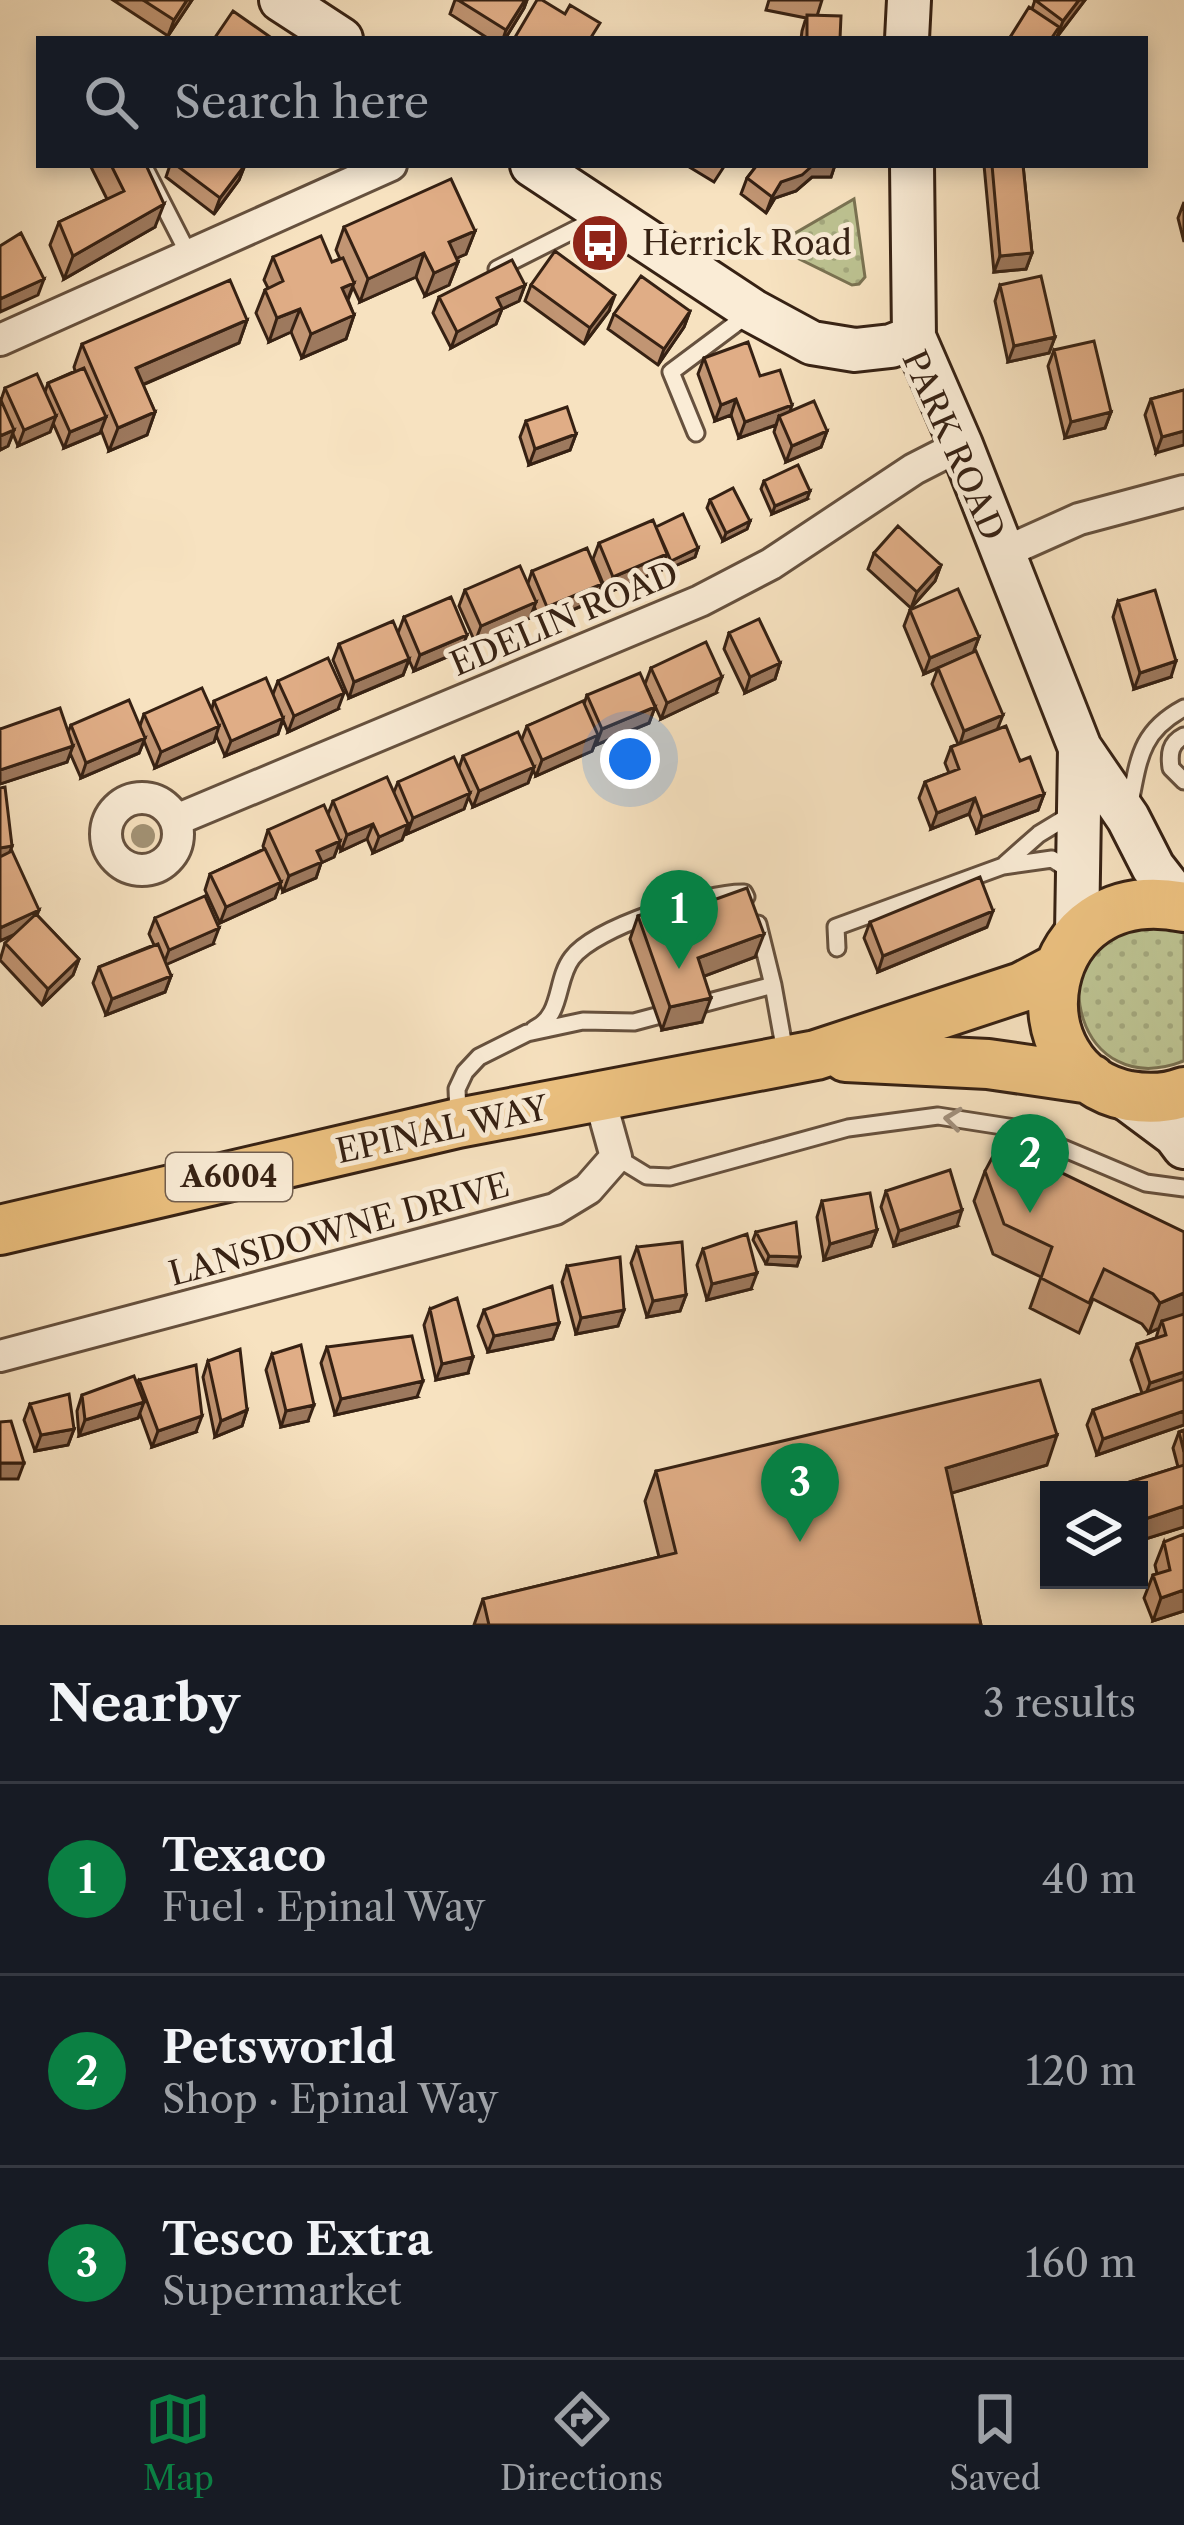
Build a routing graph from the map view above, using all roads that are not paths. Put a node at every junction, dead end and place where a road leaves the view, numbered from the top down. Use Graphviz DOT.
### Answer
graph roads {
  1 [pos="280,0"];
  2 [pos="909,0"];
  3 [pos="336,36"];
  4 [pos="907,36"];
  5 [pos="145,168"];
  6 [pos="385,168"];
  7 [pos="536,168"];
  8 [pos="912,168"];
  9 [pos="605,214"];
  10 [pos="189,255"];
  11 [pos="478,279"];
  12 [pos="753,311"];
  13 [pos="914,337"];
  14 [pos="0,340"];
  15 [pos="696,434"];
  16 [pos="961,445"];
  17 [pos="1184,491"];
  18 [pos="1003,553"];
  19 [pos="1184,708"];
  20 [pos="1183,736"];
  21 [pos="1080,748"];
  22 [pos="1184,781"];
  23 [pos="1079,806"];
  24 [pos="1128,818"];
  25 [pos="176,820"];
  26 [pos="1003,866"];
  27 [pos="1077,877"];
  28 [pos="1184,907"];
  29 [pos="837,948"];
  30 [pos="1068,951"];
  31 [pos="772,985"];
  32 [pos="527,1033"];
  33 [pos="801,1058"];
  34 [pos="1106,1087"];
  35 [pos="1184,1092"];
  36 [pos="599,1096"];
  37 [pos="458,1124"];
  38 [pos="1184,1147"];
  39 [pos="616,1157"];
  40 [pos="1184,1188"];
  41 [pos="0,1230"];
  42 [pos="0,1356"];
  1 -- 3 [label="street"];
  2 -- 4 [label="street"];
  5 -- 10 [label="lane"];
  6 -- 10 [label="street"];
  7 -- 9 [label="street, PARK ROAD"];
  8 -- 13 [label="street"];
  9 -- 11 [label="lane"];
  9 -- 12 [label="street, PARK ROAD"];
  10 -- 14 [label="street"];
  12 -- 13 [label="street, PARK ROAD"];
  12 -- 15 [label="lane"];
  13 -- 16 [label="street, PARK ROAD"];
  16 -- 18 [label="street, PARK ROAD"];
  16 -- 25 [label="street, EDELIN ROAD"];
  17 -- 18 [label="street"];
  18 -- 21 [label="street, PARK ROAD"];
  19 -- 24 [label="lane"];
  20 -- 22 [label="lane"];
  21 -- 23 [label="street, PARK ROAD"];
  21 -- 24 [label="street, PARK ROAD"];
  23 -- 26 [label="lane"];
  23 -- 27 [label="street, PARK ROAD"];
  24 -- 28 [label="street, PARK ROAD"];
  26 -- 27 [label="lane"];
  26 -- 29 [label="lane"];
  27 -- 30 [label="street, PARK ROAD"];
  28 -- 30 [label="main road, A6004"];
  30 -- 33 [label="main road, EPINAL WAY / A6004"];
  30 -- 34 [label="main road"];
  31 -- 32 [label="lane"];
  31 -- 32 [label="lane"];
  31 -- 33 [label="lane"];
  32 -- 37 [label="lane"];
  33 -- 34 [label="main road, EPINAL WAY / A6004"];
  33 -- 36 [label="main road, EPINAL WAY / A6004"];
  34 -- 35 [label="main road, A6004"];
  34 -- 38 [label="street"];
  36 -- 37 [label="main road, EPINAL WAY / A6004"];
  36 -- 39 [label="street"];
  37 -- 41 [label="main road, EPINAL WAY / A6004"];
  40 -- 39 [label="lane, one-way"];
  39 -- 42 [label="street, LANSDOWNE DRIVE"];
}
